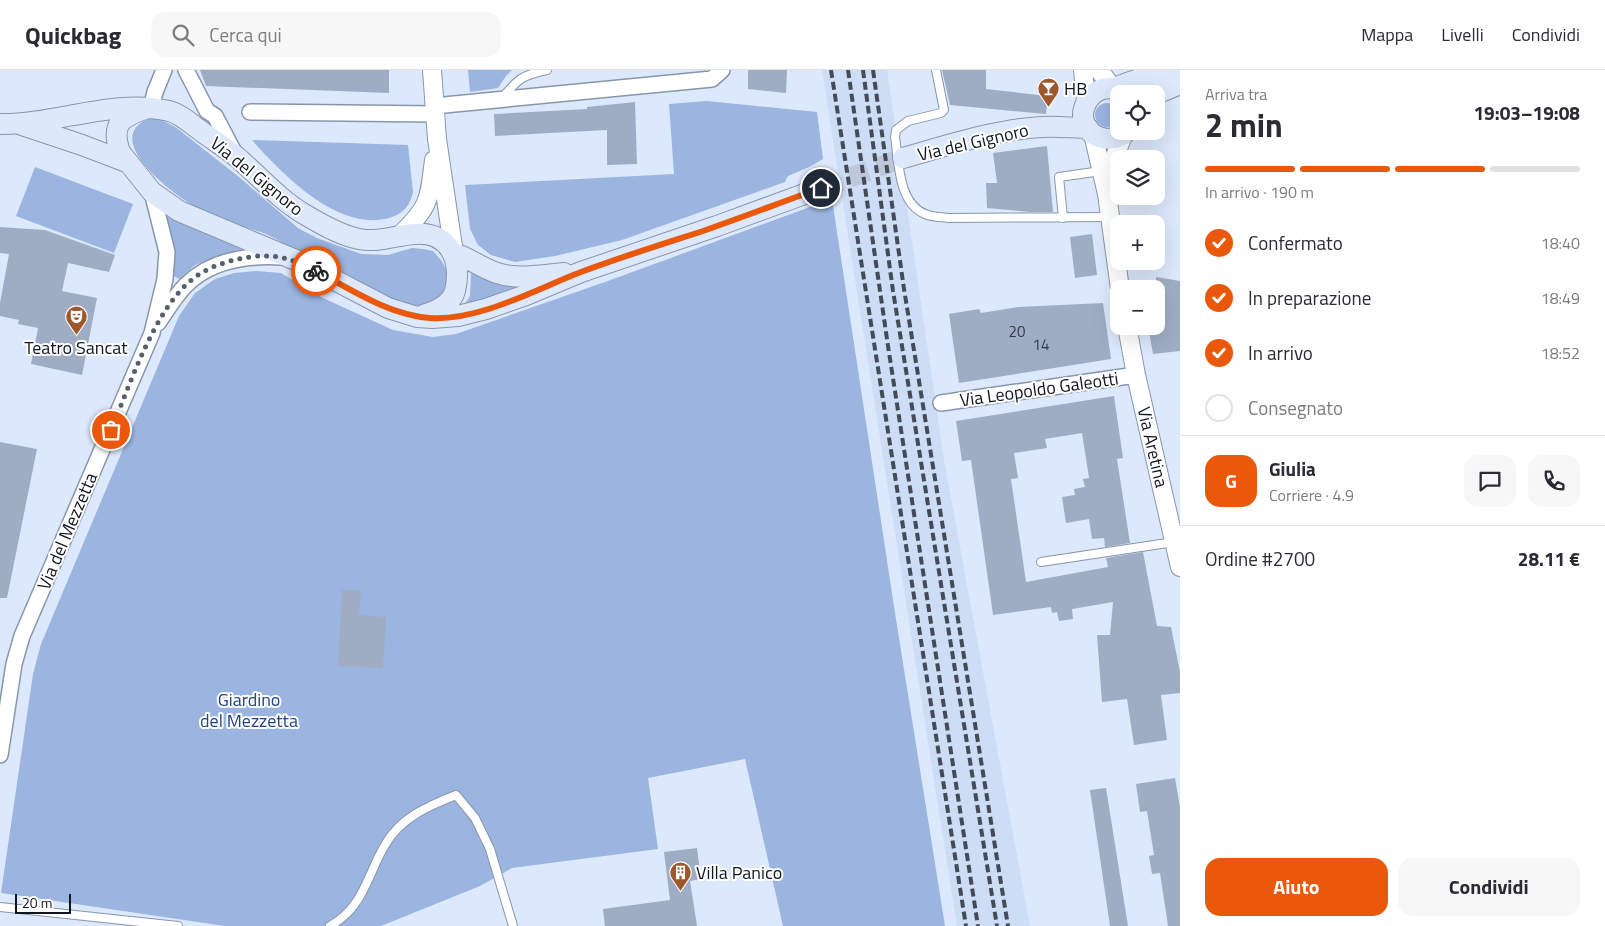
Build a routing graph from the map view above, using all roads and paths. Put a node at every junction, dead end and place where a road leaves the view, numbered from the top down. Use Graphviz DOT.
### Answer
graph roads {
  1 [pos="164,70"];
  2 [pos="186,70"];
  3 [pos="432,70"];
  4 [pos="547,70"];
  5 [pos="936,70"];
  6 [pos="1084,70"];
  7 [pos="1099,70"];
  8 [pos="717,74"];
  9 [pos="1180,80"];
  10 [pos="1180,84"];
  11 [pos="1114,85"];
  12 [pos="1125,85"];
  13 [pos="1110,89"];
  14 [pos="1165,90"];
  15 [pos="501,100"];
  16 [pos="1085,102"];
  17 [pos="149,108"];
  18 [pos="435,110"];
  19 [pos="250,112"];
  20 [pos="0,124"];
  21 [pos="21,125"];
  22 [pos="1043,126"];
  23 [pos="1090,131"];
  24 [pos="437,139"];
  25 [pos="1110,139"];
  26 [pos="1122,140"];
  27 [pos="237,157"];
  28 [pos="903,158"];
  29 [pos="128,163"];
  30 [pos="1101,171"];
  31 [pos="821,188"];
  32 [pos="152,192"];
  33 [pos="1107,194"];
  34 [pos="1063,218"];
  35 [pos="1110,218"];
  36 [pos="400,236"];
  37 [pos="454,253"];
  38 [pos="288,258"];
  39 [pos="581,272"];
  40 [pos="417,317"];
  41 [pos="152,333"];
  42 [pos="1129,335"];
  43 [pos="1136,375"];
  44 [pos="941,403"];
  45 [pos="1174,542"];
  46 [pos="1041,562"];
  47 [pos="1180,567"];
  48 [pos="7,662"];
  49 [pos="3,704"];
  50 [pos="0,755"];
  51 [pos="0,907"];
  52 [pos="178,926"];
  53 [pos="330,926"];
  54 [pos="513,926"];
  1 -- 17 [label="street"];
  2 -- 27 [label="street"];
  3 -- 18 [label="street"];
  4 -- 15 [label="lane"];
  5 -- 34 [label="lane"];
  6 -- 16 [label="street"];
  7 -- 11 [label="street"];
  8 -- 15 [label="street"];
  9 -- 12 [label="main road"];
  10 -- 14 [label="main road"];
  13 -- 16 [label="main road"];
  15 -- 18 [label="street"];
  16 -- 22 [label="main road, Via del Gignoro"];
  16 -- 23 [label="main road"];
  17 -- 21 [label="main road, Via del Gignoro"];
  17 -- 27 [label="main road, Via del Gignoro"];
  17 -- 29 [label="main road, Via del Gignoro"];
  18 -- 19 [label="street"];
  18 -- 24 [label="street"];
  20 -- 21 [label="main road, Via del Gignoro"];
  21 -- 29 [label="main road, Via del Gignoro"];
  22 -- 23 [label="main road, Via del Gignoro"];
  22 -- 28 [label="main road, Via del Gignoro"];
  23 -- 25 [label="main road"];
  23 -- 30 [label="street"];
  24 -- 36 [label="street"];
  24 -- 37 [label="street"];
  26 -- 33 [label="street"];
  27 -- 36 [label="main road, Via del Gignoro"];
  29 -- 32 [label="main road, Via del Gignoro"];
  30 -- 33 [label="street"];
  30 -- 34 [label="lane"];
  31 -- 39 [label="main road, Via del Gignoro"];
  32 -- 38 [label="main road, Via del Gignoro"];
  32 -- 41 [label="street, Via del Mezzetta"];
  33 -- 35 [label="street"];
  34 -- 35 [label="lane"];
  36 -- 37 [label="main road, Via del Gignoro"];
  37 -- 39 [label="main road, Via del Gignoro"];
  37 -- 40 [label="main road"];
  38 -- 40 [label="main road, Via del Gignoro"];
  38 -- 41 [label="street, Via del Mezzetta"];
  39 -- 40 [label="main road, Via del Gignoro"];
  41 -- 48 [label="street, Via del Mezzetta"];
  42 -- 43 [label="street, Via Aretina"];
  43 -- 44 [label="street, Via Leopoldo Galeotti"];
  43 -- 45 [label="street, Via Aretina"];
  45 -- 46 [label="lane"];
  45 -- 47 [label="street, Via Aretina"];
  48 -- 49 [label="street, Via del Mezzetta"];
  49 -- 50 [label="street, Via del Mezzetta"];
  51 -- 52 [label="lane"];
  53 -- 54 [label="lane"];
}
